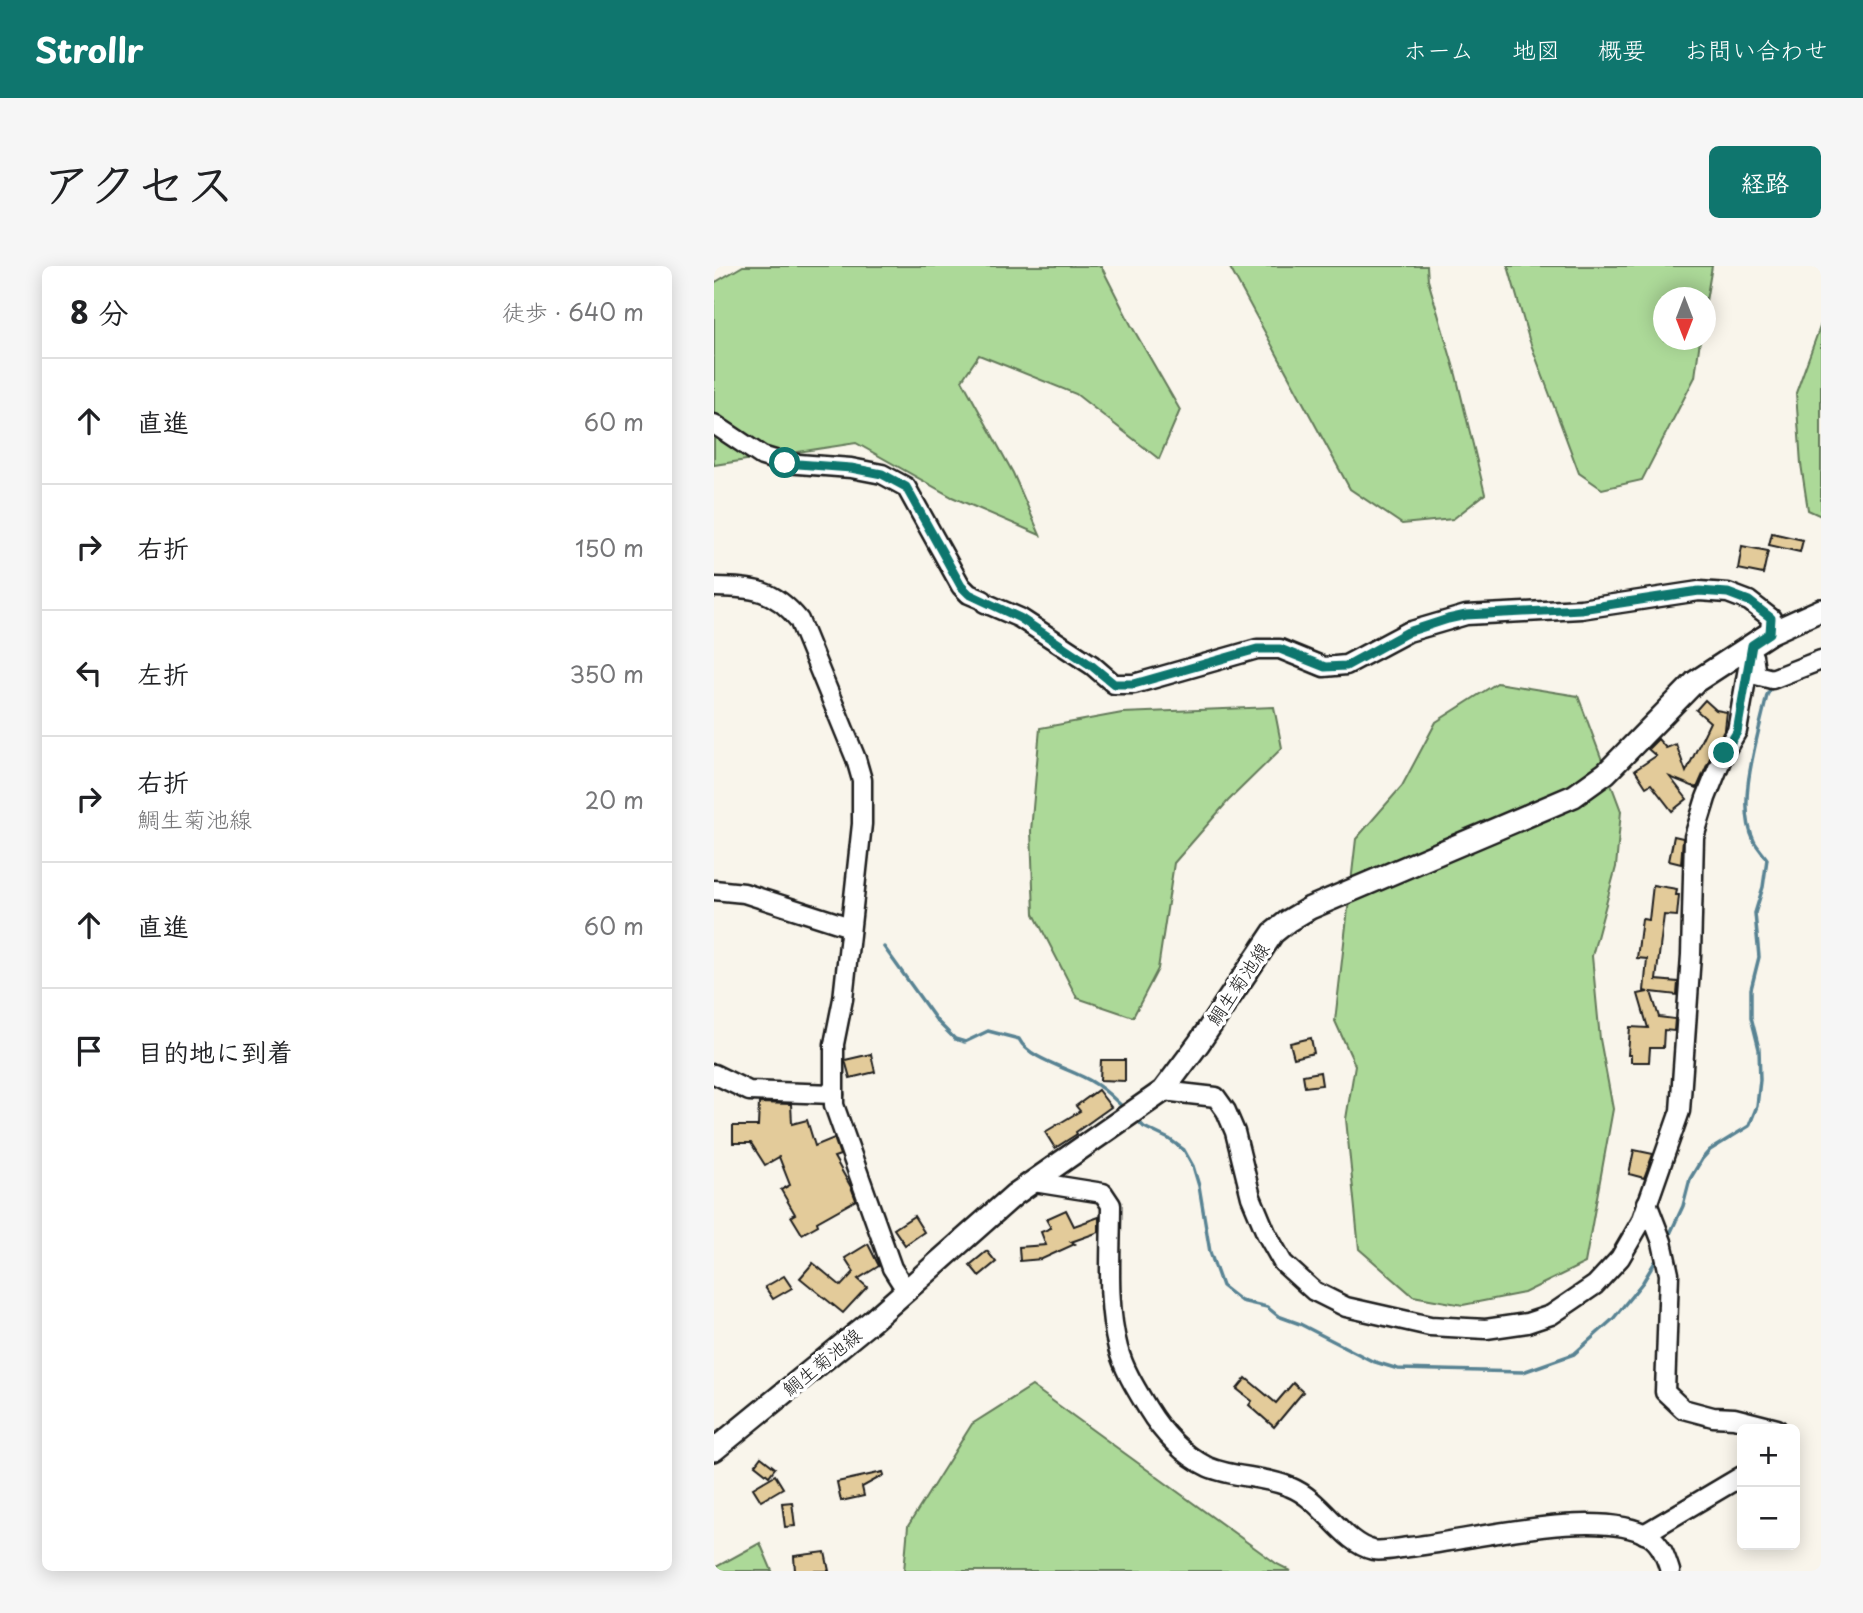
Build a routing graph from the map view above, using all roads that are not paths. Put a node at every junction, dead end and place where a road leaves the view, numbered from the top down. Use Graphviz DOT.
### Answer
graph roads {
  1 [pos="714,424"];
  2 [pos="714,587"];
  3 [pos="1821,610"];
  4 [pos="1770,633"];
  5 [pos="1752,645"];
  6 [pos="1821,660"];
  7 [pos="714,890"];
  8 [pos="850,927"];
  9 [pos="714,1074"];
  10 [pos="1163,1091"];
  11 [pos="834,1094"];
  12 [pos="1034,1182"];
  13 [pos="1647,1203"];
  14 [pos="906,1290"];
  15 [pos="1757,1424"];
  16 [pos="714,1450"];
  17 [pos="1737,1479"];
  18 [pos="1644,1534"];
  19 [pos="1670,1571"];
  1 -- 4 [label="street"];
  2 -- 8 [label="street"];
  3 -- 4 [label="main road, 鯛生菊池線"];
  4 -- 5 [label="main road, 鯛生菊池線"];
  5 -- 6 [label="street"];
  5 -- 10 [label="main road, 鯛生菊池線"];
  5 -- 13 [label="street"];
  7 -- 8 [label="street"];
  8 -- 11 [label="street"];
  9 -- 11 [label="street"];
  10 -- 12 [label="main road, 鯛生菊池線"];
  10 -- 13 [label="street"];
  11 -- 14 [label="street"];
  12 -- 14 [label="main road, 鯛生菊池線"];
  12 -- 18 [label="street"];
  13 -- 15 [label="street"];
  14 -- 16 [label="main road, 鯛生菊池線"];
  17 -- 18 [label="street"];
  18 -- 19 [label="street"];
}
